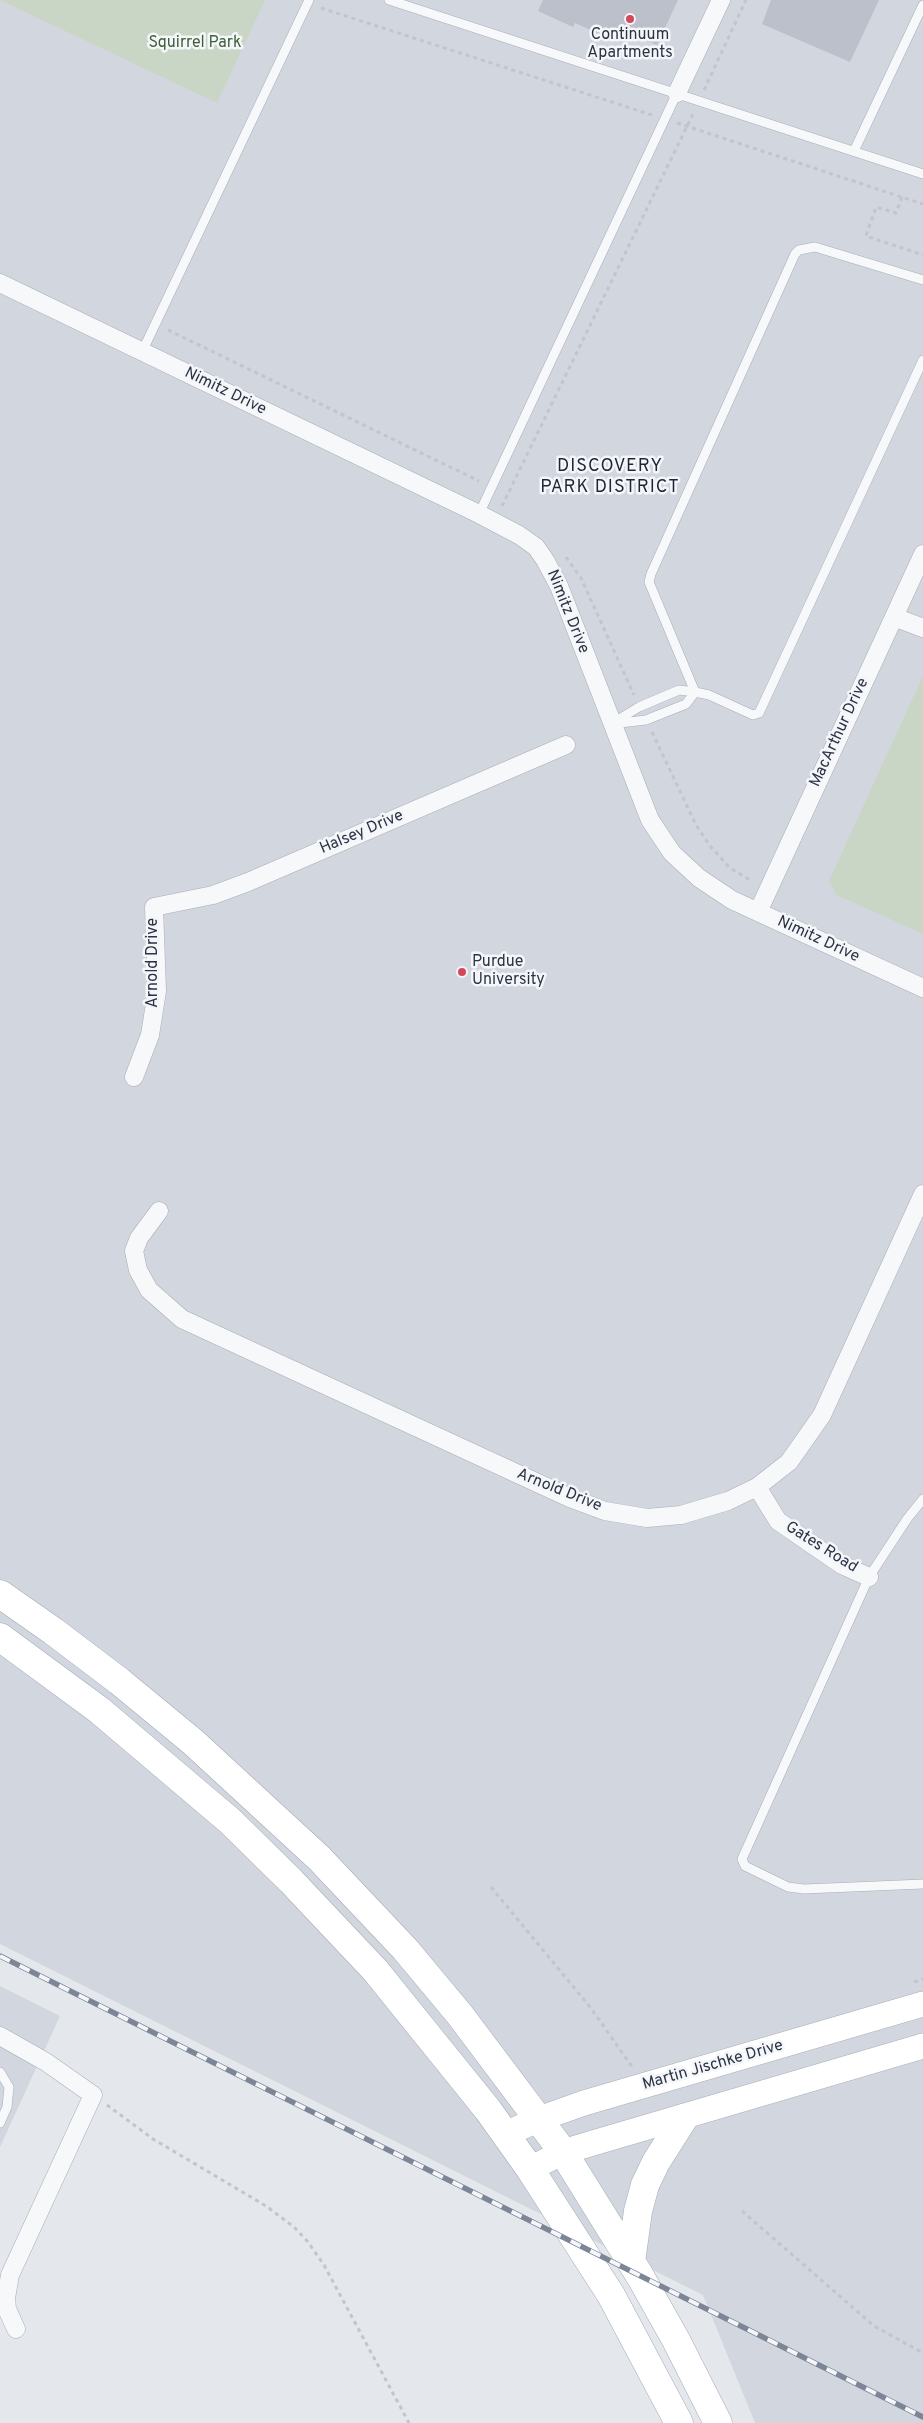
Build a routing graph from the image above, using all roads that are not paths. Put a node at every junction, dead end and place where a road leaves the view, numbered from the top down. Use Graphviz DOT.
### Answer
graph roads {
  1 [pos="389,0"];
  2 [pos="721,0"];
  3 [pos="308,2"];
  4 [pos="923,5"];
  5 [pos="677,94"];
  6 [pos="854,151"];
  7 [pos="923,174"];
  8 [pos="923,280"];
  9 [pos="0,283"];
  10 [pos="142,352"];
  11 [pos="923,360"];
  12 [pos="482,507"];
  13 [pos="923,554"];
  14 [pos="894,618"];
  15 [pos="923,628"];
  16 [pos="695,692"];
  17 [pos="611,724"];
  18 [pos="566,745"];
  19 [pos="154,907"];
  20 [pos="758,912"];
  21 [pos="923,988"];
  22 [pos="134,1076"];
  23 [pos="923,1194"];
  24 [pos="159,1211"];
  25 [pos="756,1488"];
  26 [pos="923,1500"];
  27 [pos="869,1577"];
  28 [pos="0,1594"];
  29 [pos="0,1638"];
  30 [pos="923,1884"];
  31 [pos="923,2004"];
  32 [pos="0,2036"];
  33 [pos="923,2046"];
  34 [pos="0,2072"];
  35 [pos="684,2118"];
  36 [pos="539,2119"];
  37 [pos="0,2123"];
  38 [pos="506,2134"];
  39 [pos="563,2152"];
  40 [pos="530,2170"];
  41 [pos="631,2262"];
  42 [pos="16,2329"];
  43 [pos="679,2423"];
  44 [pos="718,2423"];
  1 -- 5 [label="lane"];
  2 -- 5 [label="street"];
  3 -- 10 [label="lane"];
  4 -- 6 [label="lane"];
  5 -- 6 [label="lane"];
  5 -- 12 [label="lane"];
  6 -- 7 [label="lane"];
  8 -- 16 [label="lane"];
  9 -- 10 [label="street, Nimitz Drive"];
  10 -- 12 [label="street, Nimitz Drive"];
  11 -- 16 [label="lane"];
  12 -- 17 [label="street, Nimitz Drive"];
  13 -- 14 [label="street, MacArthur Drive"];
  14 -- 15 [label="street"];
  14 -- 20 [label="street, MacArthur Drive"];
  16 -- 17 [label="lane"];
  16 -- 17 [label="lane"];
  17 -- 20 [label="street, Nimitz Drive"];
  18 -- 19 [label="street, Halsey Drive"];
  19 -- 22 [label="street, Arnold Drive"];
  20 -- 21 [label="street, Nimitz Drive"];
  23 -- 25 [label="street, Arnold Drive"];
  24 -- 25 [label="street, Arnold Drive"];
  25 -- 27 [label="street, Gates Road"];
  26 -- 27 [label="lane, Gates Road"];
  27 -- 30 [label="lane"];
  28 -- 36 [label="main road"];
  29 -- 38 [label="main road"];
  31 -- 36 [label="main road, Martin Jischke Drive"];
  32 -- 42 [label="street"];
  33 -- 35 [label="main road"];
  34 -- 37 [label="lane"];
  35 -- 39 [label="main road"];
  35 -- 41 [label="main road"];
  36 -- 38 [label="main road, Martin Jischke Drive"];
  36 -- 39 [label="main road"];
  38 -- 40 [label="main road"];
  39 -- 40 [label="main road"];
  39 -- 41 [label="main road"];
  40 -- 43 [label="main road"];
  41 -- 44 [label="main road"];
}
